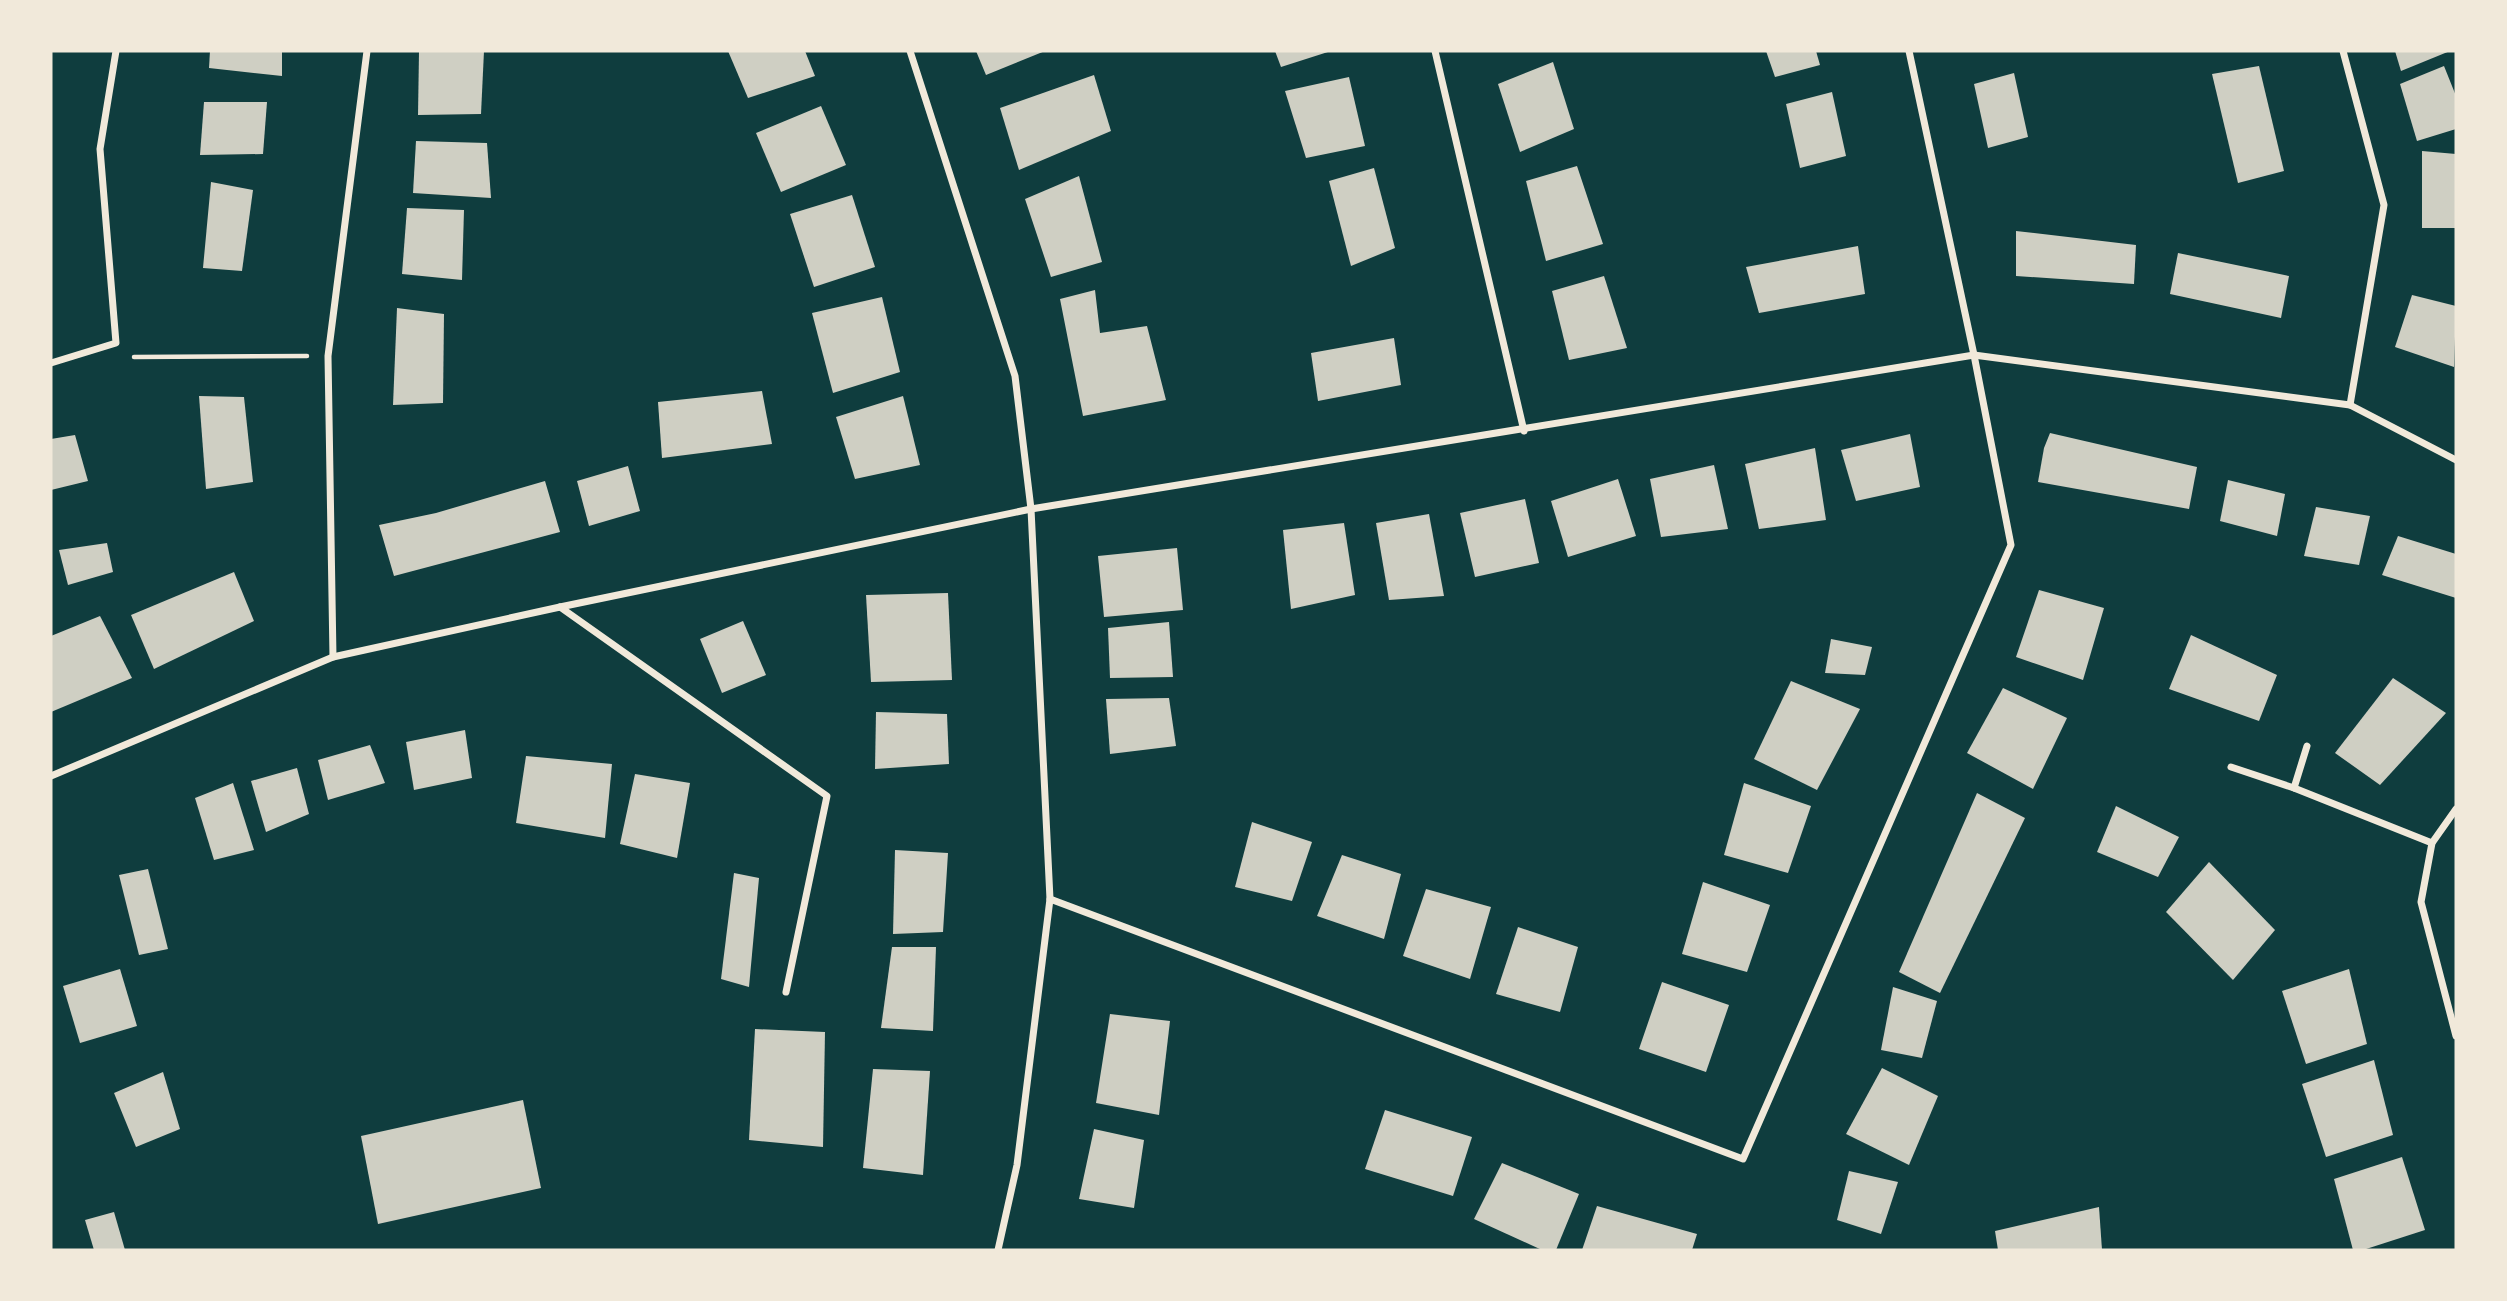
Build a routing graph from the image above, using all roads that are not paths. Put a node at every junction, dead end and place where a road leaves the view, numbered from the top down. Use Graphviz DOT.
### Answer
graph roads {
  1 [pos="116,51"];
  2 [pos="367,51"];
  3 [pos="910,51"];
  4 [pos="1435,51"];
  5 [pos="1909,51"];
  6 [pos="2343,51"];
  7 [pos="1974,355"];
  8 [pos="51,363"];
  9 [pos="2350,405"];
  10 [pos="1524,431"];
  11 [pos="2456,460"];
  12 [pos="1031,509"];
  13 [pos="560,607"];
  14 [pos="333,657"];
  15 [pos="2307,746"];
  16 [pos="2231,767"];
  17 [pos="51,776"];
  18 [pos="2294,788"];
  19 [pos="2456,809"];
  20 [pos="2432,843"];
  21 [pos="1050,899"];
  22 [pos="786,992"];
  23 [pos="2456,1036"];
  24 [pos="998,1250"];
  1 -- 8 [label="street"];
  2 -- 14 [label="street"];
  3 -- 12 [label="street"];
  4 -- 10 [label="street"];
  5 -- 7 [label="street"];
  6 -- 9 [label="street"];
  7 -- 9 [label="street"];
  7 -- 10 [label="street"];
  7 -- 21 [label="street"];
  9 -- 11 [label="street"];
  10 -- 12 [label="street"];
  12 -- 13 [label="street"];
  12 -- 21 [label="street"];
  13 -- 14 [label="street"];
  13 -- 22 [label="street"];
  14 -- 17 [label="street"];
  15 -- 18 [label="street"];
  16 -- 18 [label="street"];
  18 -- 20 [label="street"];
  19 -- 20 [label="street"];
  20 -- 23 [label="street"];
  21 -- 24 [label="street"];
}
